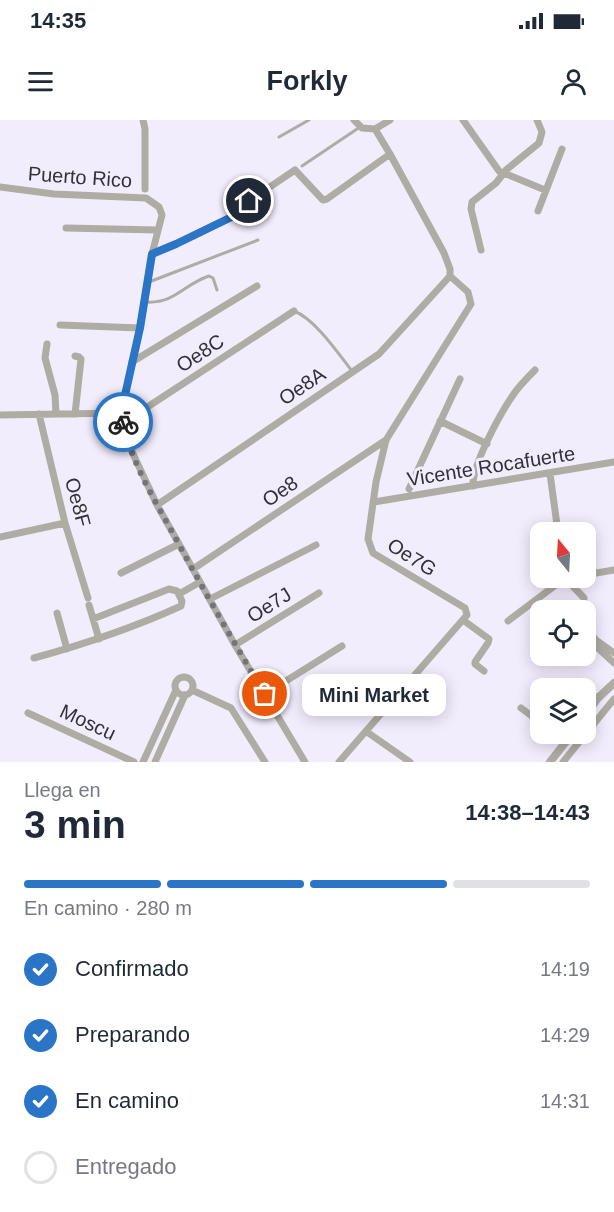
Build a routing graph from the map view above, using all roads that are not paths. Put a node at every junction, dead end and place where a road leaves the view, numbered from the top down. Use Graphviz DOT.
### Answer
graph roads {
  1 [pos="143,120"];
  2 [pos="309,120"];
  3 [pos="354,120"];
  4 [pos="390,120"];
  5 [pos="463,120"];
  6 [pos="537,120"];
  7 [pos="360,127"];
  8 [pos="375,129"];
  9 [pos="279,137"];
  10 [pos="562,149"];
  11 [pos="390,154"];
  12 [pos="302,166"];
  13 [pos="502,174"];
  14 [pos="0,187"];
  15 [pos="145,189"];
  16 [pos="545,190"];
  17 [pos="538,211"];
  18 [pos="66,228"];
  19 [pos="158,230"];
  20 [pos="258,240"];
  21 [pos="482,250"];
  22 [pos="152,254"];
  23 [pos="450,276"];
  24 [pos="147,282"];
  25 [pos="257,286"];
  26 [pos="217,290"];
  27 [pos="144,301"];
  28 [pos="294,311"];
  29 [pos="60,325"];
  30 [pos="140,328"];
  31 [pos="47,344"];
  32 [pos="75,356"];
  33 [pos="132,362"];
  34 [pos="535,370"];
  35 [pos="352,371"];
  36 [pos="460,379"];
  37 [pos="121,413"];
  38 [pos="39,414"];
  39 [pos="56,414"];
  40 [pos="75,414"];
  41 [pos="0,415"];
  42 [pos="440,421"];
  43 [pos="123,423"];
  44 [pos="386,440"];
  45 [pos="487,444"];
  46 [pos="614,462"];
  47 [pos="550,474"];
  48 [pos="473,486"];
  49 [pos="409,489"];
  50 [pos="374,502"];
  51 [pos="157,505"];
  52 [pos="557,522"];
  53 [pos="65,523"];
  54 [pos="0,537"];
  55 [pos="179,544"];
  56 [pos="316,545"];
  57 [pos="193,570"];
  58 [pos="614,570"];
  59 [pos="121,573"];
  60 [pos="596,573"];
  61 [pos="200,582"];
  62 [pos="553,588"];
  63 [pos="575,588"];
  64 [pos="319,593"];
  65 [pos="178,594"];
  66 [pos="210,599"];
  67 [pos="584,600"];
  68 [pos="57,613"];
  69 [pos="93,620"];
  70 [pos="463,620"];
  71 [pos="508,621"];
  72 [pos="99,639"];
  73 [pos="596,639"];
  74 [pos="235,645"];
  75 [pos="342,645"];
  76 [pos="596,646"];
  77 [pos="67,649"];
  78 [pos="614,653"];
  79 [pos="34,658"];
  80 [pos="614,663"];
  81 [pos="484,671"];
  82 [pos="614,683"];
  83 [pos="176,690"];
  84 [pos="188,693"];
  85 [pos="265,694"];
  86 [pos="614,699"];
  87 [pos="596,701"];
  88 [pos="521,708"];
  89 [pos="28,713"];
  90 [pos="530,715"];
  91 [pos="367,732"];
  92 [pos="564,744"];
  93 [pos="134,762"];
  94 [pos="143,762"];
  95 [pos="155,762"];
  96 [pos="266,762"];
  97 [pos="305,762"];
  98 [pos="339,762"];
  99 [pos="411,762"];
  100 [pos="550,762"];
  101 [pos="563,762"];
  1 -- 15 [label="street"];
  2 -- 9 [label="lane"];
  3 -- 7 [label="street"];
  4 -- 8 [label="street"];
  5 -- 13 [label="street"];
  6 -- 13 [label="street"];
  7 -- 8 [label="street"];
  7 -- 12 [label="lane"];
  8 -- 11 [label="street"];
  10 -- 16 [label="street"];
  11 -- 22 [label="street"];
  11 -- 23 [label="street"];
  13 -- 16 [label="street"];
  13 -- 21 [label="street"];
  14 -- 19 [label="street, Puerto Rico"];
  16 -- 17 [label="street"];
  18 -- 19 [label="street"];
  19 -- 22 [label="street, Puerto Rico"];
  20 -- 24 [label="lane"];
  22 -- 24 [label="street, Puerto Rico"];
  23 -- 35 [label="street, Oe8A"];
  23 -- 44 [label="street, Oe7G"];
  24 -- 27 [label="street, Puerto Rico"];
  25 -- 33 [label="street"];
  26 -- 27 [label="lane"];
  27 -- 30 [label="street, Puerto Rico"];
  28 -- 35 [label="lane"];
  28 -- 43 [label="street, Oe8C"];
  29 -- 30 [label="street"];
  30 -- 33 [label="street, Puerto Rico"];
  31 -- 39 [label="street"];
  32 -- 40 [label="street"];
  33 -- 37 [label="street, Puerto Rico"];
  34 -- 45 [label="street"];
  35 -- 51 [label="street, Oe8A"];
  36 -- 42 [label="street"];
  37 -- 40 [label="street"];
  37 -- 43 [label="street, Puerto Rico"];
  38 -- 39 [label="street"];
  38 -- 41 [label="street"];
  38 -- 53 [label="street, Oe8F"];
  39 -- 40 [label="street"];
  42 -- 45 [label="street"];
  42 -- 49 [label="street"];
  43 -- 51 [label="street, Puerto Rico"];
  44 -- 50 [label="street, Oe7G"];
  44 -- 57 [label="street, Oe8"];
  45 -- 48 [label="street"];
  46 -- 47 [label="street, Vicente Rocafuerte"];
  47 -- 48 [label="street, Vicente Rocafuerte"];
  47 -- 52 [label="street"];
  48 -- 50 [label="street, Vicente Rocafuerte"];
  50 -- 70 [label="street, Oe7G"];
  51 -- 55 [label="street, Puerto Rico"];
  53 -- 54 [label="street"];
  53 -- 69 [label="street, Oe8F"];
  55 -- 57 [label="street, Puerto Rico"];
  55 -- 59 [label="street"];
  56 -- 66 [label="street"];
  57 -- 61 [label="street, Puerto Rico"];
  58 -- 60 [label="street"];
  61 -- 65 [label="street"];
  61 -- 66 [label="street, Puerto Rico"];
  62 -- 71 [label="street"];
  63 -- 67 [label="street"];
  64 -- 74 [label="street, Oe7J"];
  65 -- 69 [label="street"];
  65 -- 72 [label="street"];
  66 -- 74 [label="street, Puerto Rico"];
  68 -- 77 [label="street"];
  69 -- 72 [label="street, Oe8F"];
  70 -- 81 [label="street"];
  70 -- 91 [label="street"];
  72 -- 77 [label="street"];
  73 -- 78 [label="street"];
  74 -- 85 [label="street, Puerto Rico"];
  75 -- 85 [label="street"];
  76 -- 80 [label="street"];
  77 -- 79 [label="street"];
  82 -- 87 [label="street"];
  83 -- 84 [label="street"];
  83 -- 84 [label="street"];
  83 -- 94 [label="street"];
  84 -- 95 [label="street"];
  84 -- 96 [label="street"];
  85 -- 97 [label="street, Puerto Rico"];
  86 -- 101 [label="street"];
  88 -- 90 [label="street"];
  89 -- 93 [label="street, Moscu"];
  91 -- 98 [label="street"];
  91 -- 99 [label="street"];
  92 -- 100 [label="street"];
}
